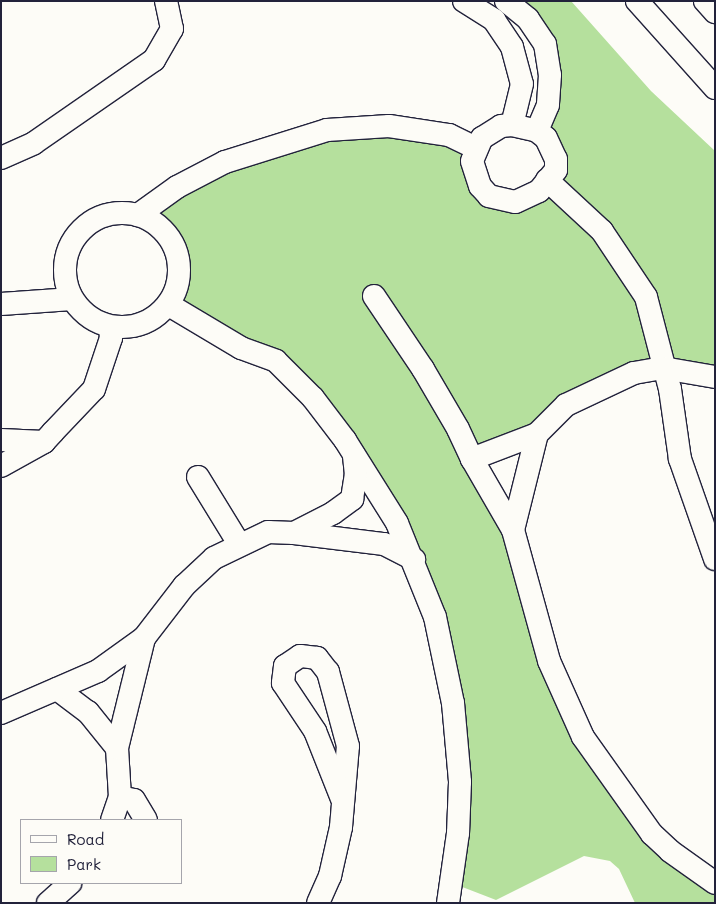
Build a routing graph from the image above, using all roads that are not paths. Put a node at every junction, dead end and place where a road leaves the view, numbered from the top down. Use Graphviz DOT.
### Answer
graph roads {
  1 [pos="166,1"];
  2 [pos="464,1"];
  3 [pos="506,1"];
  4 [pos="637,1"];
  5 [pos="705,1"];
  6 [pos="715,12"];
  7 [pos="715,88"];
  8 [pos="512,125"];
  9 [pos="537,131"];
  10 [pos="476,148"];
  11 [pos="1,158"];
  12 [pos="547,180"];
  13 [pos="138,215"];
  14 [pos="1,294"];
  15 [pos="70,294"];
  16 [pos="374,296"];
  17 [pos="1,304"];
  18 [pos="168,305"];
  19 [pos="110,327"];
  20 [pos="663,368"];
  21 [pos="715,377"];
  22 [pos="537,434"];
  23 [pos="1,440"];
  24 [pos="44,442"];
  25 [pos="353,452"];
  26 [pos="472,459"];
  27 [pos="1,466"];
  28 [pos="198,477"];
  29 [pos="513,530"];
  30 [pos="294,533"];
  31 [pos="238,544"];
  32 [pos="414,559"];
  33 [pos="715,559"];
  34 [pos="144,638"];
  35 [pos="57,689"];
  36 [pos="1,713"];
  37 [pos="117,748"];
  38 [pos="120,797"];
  39 [pos="342,799"];
  40 [pos="112,819"];
  41 [pos="145,819"];
  42 [pos="69,884"];
  43 [pos="715,884"];
  44 [pos="48,903"];
  45 [pos="318,903"];
  46 [pos="448,903"];
  1 -- 11 [label="street"];
  2 -- 8 [label="street"];
  3 -- 9 [label="street"];
  4 -- 7 [label="street"];
  5 -- 6 [label="street"];
  8 -- 9 [label="street"];
  8 -- 10 [label="street"];
  9 -- 12 [label="street"];
  10 -- 12 [label="street"];
  10 -- 13 [label="street"];
  12 -- 20 [label="street"];
  13 -- 15 [label="street"];
  13 -- 18 [label="street"];
  14 -- 15 [label="street"];
  15 -- 17 [label="street"];
  15 -- 19 [label="street"];
  16 -- 26 [label="street"];
  18 -- 19 [label="street"];
  18 -- 25 [label="street"];
  19 -- 24 [label="street"];
  20 -- 21 [label="street"];
  20 -- 22 [label="street"];
  20 -- 33 [label="street"];
  22 -- 26 [label="street"];
  22 -- 29 [label="street"];
  23 -- 24 [label="street"];
  24 -- 27 [label="street"];
  25 -- 30 [label="street"];
  25 -- 32 [label="street"];
  26 -- 29 [label="street"];
  28 -- 31 [label="street"];
  29 -- 43 [label="street"];
  30 -- 31 [label="street"];
  30 -- 32 [label="street"];
  31 -- 34 [label="street"];
  32 -- 46 [label="street"];
  34 -- 35 [label="street"];
  34 -- 37 [label="street"];
  35 -- 36 [label="street"];
  35 -- 37 [label="street"];
  37 -- 38 [label="street"];
  38 -- 40 [label="street"];
  38 -- 41 [label="street"];
  39 -- 39 [label="street"];
  39 -- 45 [label="street"];
  42 -- 44 [label="street"];
}
